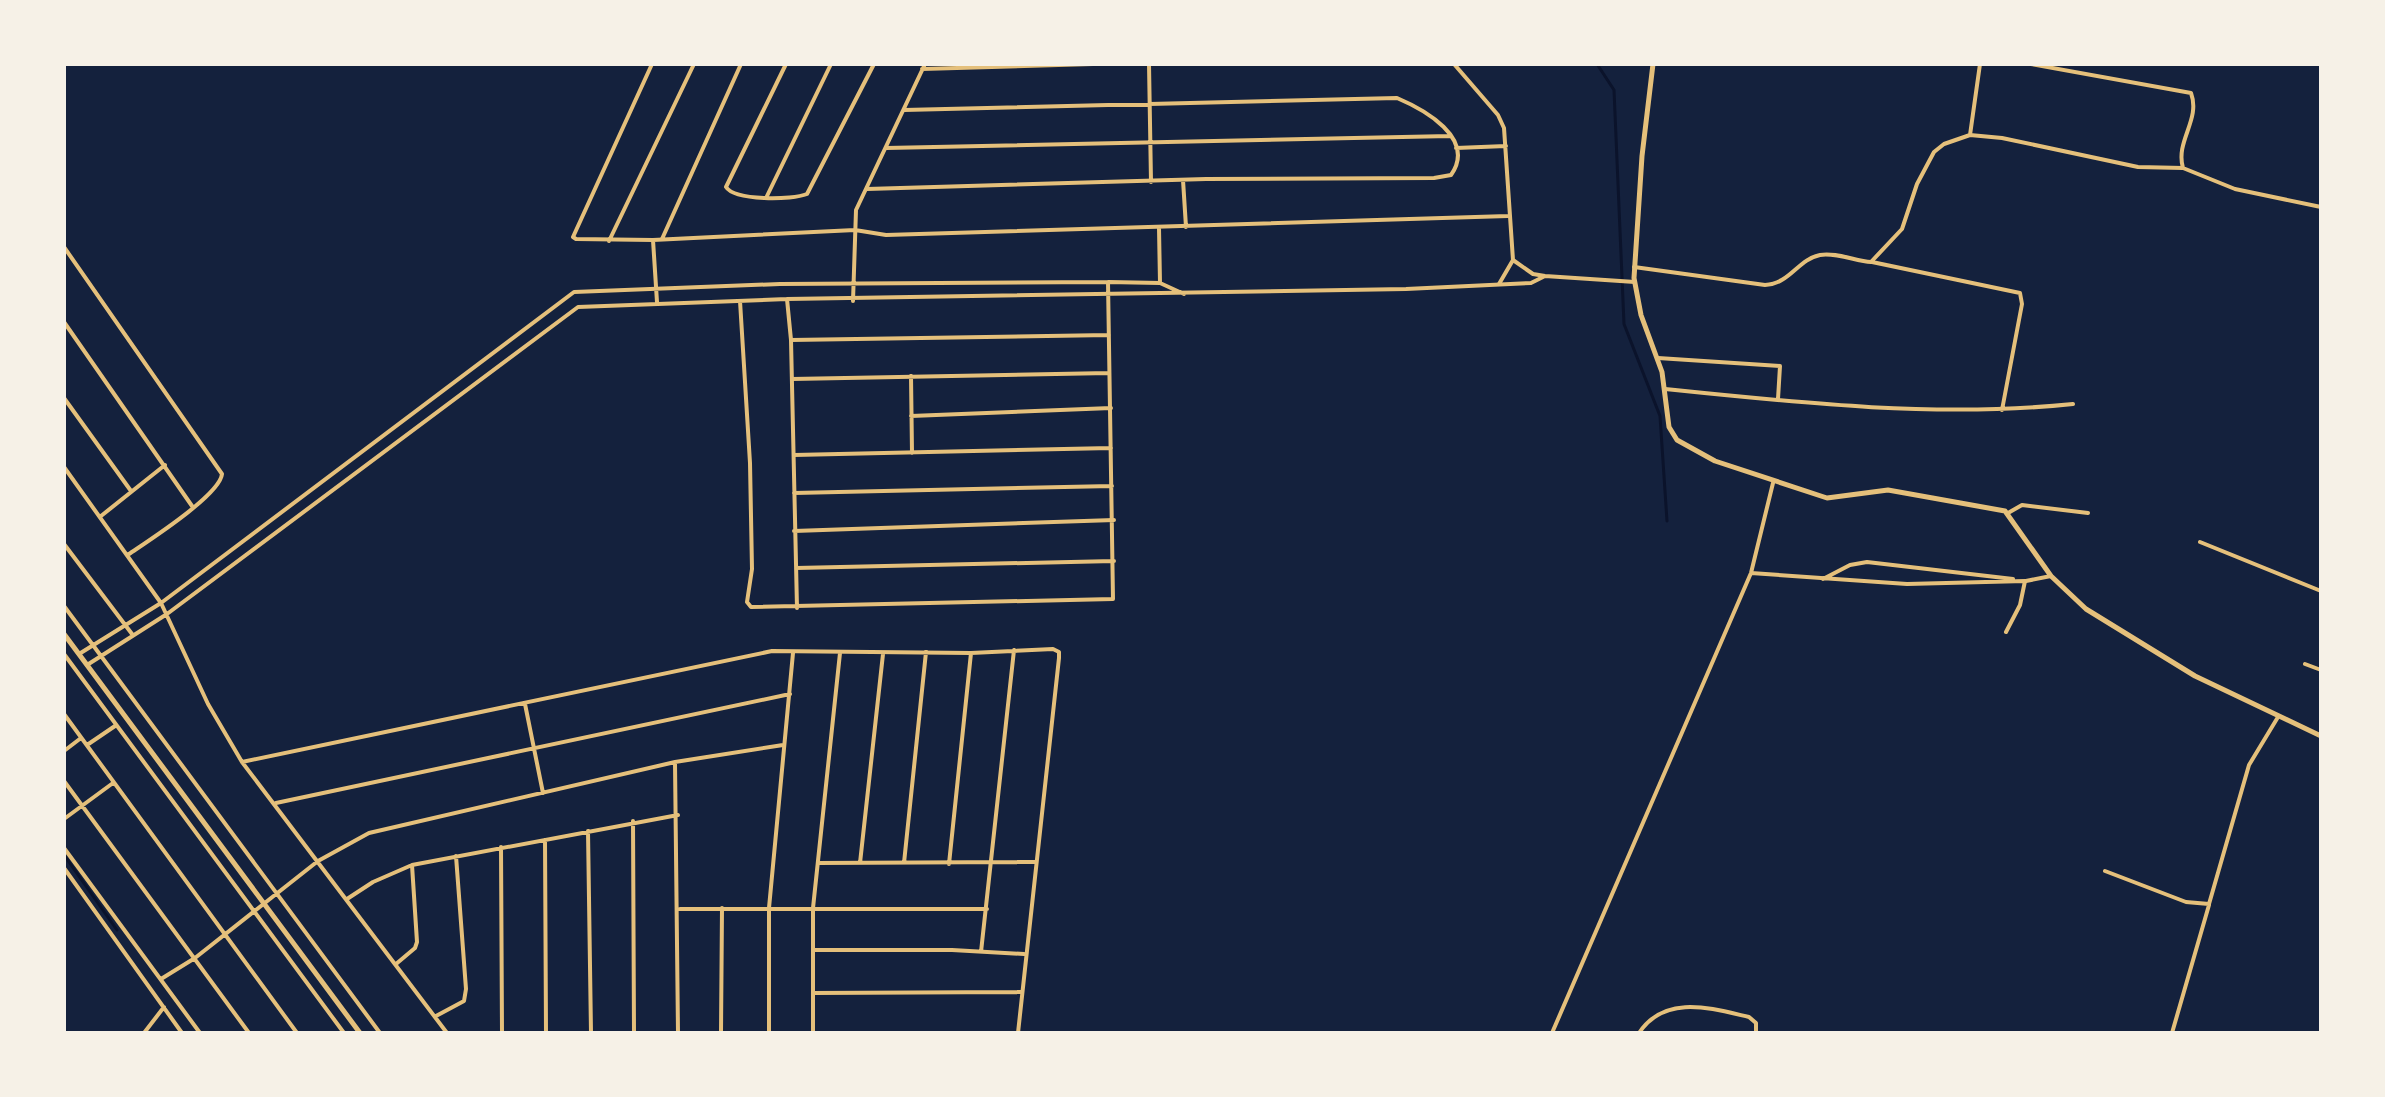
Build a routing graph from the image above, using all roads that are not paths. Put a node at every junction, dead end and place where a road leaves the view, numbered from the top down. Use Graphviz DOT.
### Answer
graph roads {
  1 [pos="652,64"];
  2 [pos="694,64"];
  3 [pos="741,64"];
  4 [pos="786,64"];
  5 [pos="831,64"];
  6 [pos="874,64"];
  7 [pos="1093,64"];
  8 [pos="1149,64"];
  9 [pos="1454,64"];
  10 [pos="1653,64"];
  11 [pos="1980,64"];
  12 [pos="2031,64"];
  13 [pos="923,67"];
  14 [pos="1147,104"];
  15 [pos="904,110"];
  16 [pos="1970,135"];
  17 [pos="1450,136"];
  18 [pos="1149,143"];
  19 [pos="1506,146"];
  20 [pos="886,148"];
  21 [pos="1456,148"];
  22 [pos="2183,168"];
  23 [pos="1183,180"];
  24 [pos="1151,182"];
  25 [pos="867,189"];
  26 [pos="767,196"];
  27 [pos="2321,207"];
  28 [pos="1508,216"];
  29 [pos="1186,227"];
  30 [pos="1159,228"];
  31 [pos="855,230"];
  32 [pos="662,239"];
  33 [pos="653,240"];
  34 [pos="609,241"];
  35 [pos="64,247"];
  36 [pos="1513,260"];
  37 [pos="1871,262"];
  38 [pos="1634,267"];
  39 [pos="1545,276"];
  40 [pos="1108,282"];
  41 [pos="1635,282"];
  42 [pos="1160,283"];
  43 [pos="852,284"];
  44 [pos="1499,284"];
  45 [pos="656,288"];
  46 [pos="1185,294"];
  47 [pos="1107,295"];
  48 [pos="787,299"];
  49 [pos="740,301"];
  50 [pos="853,301"];
  51 [pos="657,303"];
  52 [pos="64,322"];
  53 [pos="1109,335"];
  54 [pos="791,340"];
  55 [pos="1658,358"];
  56 [pos="1109,373"];
  57 [pos="911,376"];
  58 [pos="461,378"];
  59 [pos="792,379"];
  60 [pos="1664,388"];
  61 [pos="468,389"];
  62 [pos="64,398"];
  63 [pos="1778,399"];
  64 [pos="2073,404"];
  65 [pos="1111,408"];
  66 [pos="2000,412"];
  67 [pos="911,416"];
  68 [pos="1112,448"];
  69 [pos="912,453"];
  70 [pos="794,455"];
  71 [pos="165,465"];
  72 [pos="64,467"];
  73 [pos="1773,483"];
  74 [pos="1112,486"];
  75 [pos="131,491"];
  76 [pos="794,493"];
  77 [pos="192,506"];
  78 [pos="2008,513"];
  79 [pos="2088,513"];
  80 [pos="101,516"];
  81 [pos="1114,520"];
  82 [pos="794,531"];
  83 [pos="2200,542"];
  84 [pos="64,544"];
  85 [pos="129,554"];
  86 [pos="1115,561"];
  87 [pos="796,568"];
  88 [pos="1751,573"];
  89 [pos="2051,576"];
  90 [pos="1823,579"];
  91 [pos="2025,581"];
  92 [pos="2321,591"];
  93 [pos="161,603"];
  94 [pos="64,606"];
  95 [pos="797,608"];
  96 [pos="167,614"];
  97 [pos="122,624"];
  98 [pos="2006,632"];
  99 [pos="64,634"];
  100 [pos="132,634"];
  101 [pos="93,645"];
  102 [pos="1014,650"];
  103 [pos="793,652"];
  104 [pos="926,652"];
  105 [pos="840,653"];
  106 [pos="971,653"];
  107 [pos="64,654"];
  108 [pos="79,654"];
  109 [pos="883,654"];
  110 [pos="101,655"];
  111 [pos="2305,664"];
  112 [pos="87,665"];
  113 [pos="2321,670"];
  114 [pos="790,694"];
  115 [pos="525,704"];
  116 [pos="64,714"];
  117 [pos="2278,717"];
  118 [pos="116,726"];
  119 [pos="2321,736"];
  120 [pos="81,738"];
  121 [pos="87,745"];
  122 [pos="783,745"];
  123 [pos="534,747"];
  124 [pos="64,751"];
  125 [pos="242,762"];
  126 [pos="675,762"];
  127 [pos="64,781"];
  128 [pos="113,783"];
  129 [pos="543,793"];
  130 [pos="275,803"];
  131 [pos="83,806"];
  132 [pos="678,815"];
  133 [pos="64,819"];
  134 [pos="633,821"];
  135 [pos="588,831"];
  136 [pos="545,840"];
  137 [pos="501,847"];
  138 [pos="64,848"];
  139 [pos="456,856"];
  140 [pos="318,861"];
  141 [pos="1035,862"];
  142 [pos="818,863"];
  143 [pos="860,863"];
  144 [pos="904,863"];
  145 [pos="949,864"];
  146 [pos="412,865"];
  147 [pos="991,865"];
  148 [pos="64,868"];
  149 [pos="2105,871"];
  150 [pos="277,892"];
  151 [pos="347,899"];
  152 [pos="264,902"];
  153 [pos="2209,904"];
  154 [pos="722,908"];
  155 [pos="769,908"];
  156 [pos="813,908"];
  157 [pos="680,909"];
  158 [pos="987,909"];
  159 [pos="253,910"];
  160 [pos="226,931"];
  161 [pos="813,950"];
  162 [pos="981,952"];
  163 [pos="1024,954"];
  164 [pos="195,958"];
  165 [pos="396,964"];
  166 [pos="161,979"];
  167 [pos="1021,992"];
  168 [pos="813,993"];
  169 [pos="164,1007"];
  170 [pos="435,1016"];
  171 [pos="144,1033"];
  172 [pos="182,1033"];
  173 [pos="200,1033"];
  174 [pos="249,1033"];
  175 [pos="297,1033"];
  176 [pos="344,1033"];
  177 [pos="360,1033"];
  178 [pos="380,1033"];
  179 [pos="447,1033"];
  180 [pos="502,1033"];
  181 [pos="546,1033"];
  182 [pos="591,1033"];
  183 [pos="634,1033"];
  184 [pos="678,1033"];
  185 [pos="721,1033"];
  186 [pos="769,1033"];
  187 [pos="813,1033"];
  188 [pos="1018,1033"];
  189 [pos="1552,1033"];
  190 [pos="1639,1033"];
  191 [pos="1756,1033"];
  192 [pos="2172,1033"];
  1 -- 34 [label="street"];
  2 -- 34 [label="street"];
  3 -- 32 [label="street"];
  4 -- 26 [label="street"];
  5 -- 26 [label="street"];
  6 -- 26 [label="street"];
  7 -- 13 [label="street"];
  8 -- 14 [label="street"];
  9 -- 19 [label="street"];
  10 -- 38 [label="street"];
  11 -- 16 [label="street"];
  12 -- 22 [label="street"];
  13 -- 15 [label="street"];
  14 -- 15 [label="street"];
  14 -- 17 [label="street"];
  14 -- 18 [label="street"];
  15 -- 20 [label="street"];
  16 -- 22 [label="street"];
  16 -- 37 [label="street"];
  17 -- 18 [label="street"];
  17 -- 21 [label="street"];
  18 -- 20 [label="street"];
  18 -- 24 [label="street"];
  19 -- 21 [label="street"];
  19 -- 28 [label="street"];
  20 -- 25 [label="street"];
  21 -- 23 [label="street"];
  22 -- 27 [label="street"];
  23 -- 24 [label="street"];
  23 -- 29 [label="street"];
  24 -- 25 [label="street"];
  25 -- 31 [label="street"];
  28 -- 29 [label="street"];
  28 -- 36 [label="street"];
  29 -- 30 [label="street"];
  30 -- 31 [label="street"];
  30 -- 42 [label="street"];
  31 -- 32 [label="street"];
  31 -- 43 [label="street"];
  32 -- 33 [label="street"];
  33 -- 34 [label="street"];
  33 -- 45 [label="street"];
  35 -- 77 [label="street"];
  36 -- 39 [label="street"];
  36 -- 44 [label="street"];
  37 -- 38 [label="street"];
  37 -- 66 [label="street"];
  38 -- 41 [label="street"];
  39 -- 41 [label="street"];
  39 -- 44 [label="street"];
  40 -- 42 [label="street"];
  40 -- 43 [label="street"];
  40 -- 47 [label="street"];
  41 -- 55 [label="street"];
  42 -- 46 [label="street"];
  43 -- 45 [label="street"];
  43 -- 50 [label="street"];
  44 -- 46 [label="street"];
  45 -- 51 [label="street"];
  45 -- 58 [label="street"];
  46 -- 47 [label="street"];
  47 -- 50 [label="street"];
  47 -- 53 [label="street"];
  48 -- 49 [label="street"];
  48 -- 50 [label="street"];
  48 -- 54 [label="street"];
  49 -- 51 [label="street"];
  49 -- 95 [label="street"];
  51 -- 61 [label="street"];
  52 -- 71 [label="street"];
  53 -- 54 [label="street"];
  53 -- 56 [label="street"];
  54 -- 59 [label="street"];
  55 -- 60 [label="street"];
  55 -- 63 [label="street"];
  56 -- 57 [label="street"];
  56 -- 65 [label="street"];
  57 -- 59 [label="street"];
  57 -- 67 [label="street"];
  58 -- 61 [label="street"];
  58 -- 93 [label="street"];
  59 -- 70 [label="street"];
  60 -- 63 [label="street"];
  60 -- 73 [label="street"];
  61 -- 96 [label="street"];
  62 -- 75 [label="street"];
  63 -- 66 [label="street"];
  64 -- 66 [label="street"];
  65 -- 67 [label="street"];
  65 -- 68 [label="street"];
  67 -- 69 [label="street"];
  68 -- 69 [label="street"];
  68 -- 74 [label="street"];
  69 -- 70 [label="street"];
  70 -- 76 [label="street"];
  71 -- 75 [label="street"];
  71 -- 77 [label="street"];
  72 -- 80 [label="street"];
  73 -- 78 [label="street"];
  73 -- 88 [label="street"];
  74 -- 76 [label="street"];
  74 -- 81 [label="street"];
  75 -- 80 [label="street"];
  76 -- 82 [label="street"];
  77 -- 85 [label="street"];
  78 -- 79 [label="street"];
  78 -- 89 [label="street"];
  80 -- 85 [label="street"];
  81 -- 82 [label="street"];
  81 -- 86 [label="street"];
  82 -- 87 [label="street"];
  83 -- 92 [label="street"];
  84 -- 97 [label="street"];
  85 -- 93 [label="street"];
  86 -- 87 [label="street"];
  86 -- 95 [label="street"];
  87 -- 95 [label="street"];
  88 -- 90 [label="street"];
  88 -- 189 [label="street"];
  89 -- 91 [label="street"];
  89 -- 117 [label="street"];
  90 -- 91 [label="street"];
  90 -- 91 [label="street"];
  91 -- 98 [label="street"];
  93 -- 96 [label="street"];
  93 -- 97 [label="street"];
  94 -- 101 [label="street"];
  96 -- 100 [label="street"];
  96 -- 125 [label="street"];
  97 -- 100 [label="street"];
  97 -- 101 [label="street"];
  99 -- 108 [label="street"];
  100 -- 110 [label="street"];
  101 -- 108 [label="street"];
  101 -- 110 [label="street"];
  102 -- 106 [label="street"];
  102 -- 141 [label="street"];
  102 -- 147 [label="street"];
  103 -- 105 [label="street"];
  103 -- 114 [label="street"];
  103 -- 115 [label="street"];
  104 -- 106 [label="street"];
  104 -- 109 [label="street"];
  104 -- 144 [label="street"];
  105 -- 109 [label="street"];
  105 -- 142 [label="street"];
  106 -- 145 [label="street"];
  107 -- 118 [label="street"];
  108 -- 112 [label="street"];
  109 -- 143 [label="street"];
  110 -- 112 [label="street"];
  110 -- 150 [label="street"];
  111 -- 113 [label="street"];
  112 -- 152 [label="street"];
  114 -- 122 [label="street"];
  114 -- 123 [label="street"];
  115 -- 123 [label="street"];
  115 -- 125 [label="street"];
  116 -- 120 [label="street"];
  117 -- 119 [label="street"];
  117 -- 153 [label="street"];
  118 -- 121 [label="street"];
  118 -- 159 [label="street"];
  120 -- 121 [label="street"];
  120 -- 124 [label="street"];
  121 -- 128 [label="street"];
  122 -- 126 [label="street"];
  122 -- 155 [label="street"];
  123 -- 129 [label="street"];
  123 -- 130 [label="street"];
  125 -- 130 [label="street"];
  126 -- 129 [label="street"];
  126 -- 132 [label="street"];
  127 -- 131 [label="street"];
  128 -- 131 [label="street"];
  128 -- 160 [label="street"];
  129 -- 140 [label="street"];
  130 -- 140 [label="street"];
  131 -- 133 [label="street"];
  131 -- 164 [label="street"];
  132 -- 134 [label="street"];
  132 -- 157 [label="street"];
  134 -- 135 [label="street"];
  134 -- 183 [label="street"];
  135 -- 136 [label="street"];
  135 -- 182 [label="street"];
  136 -- 137 [label="street"];
  136 -- 181 [label="street"];
  137 -- 139 [label="street"];
  137 -- 180 [label="street"];
  138 -- 166 [label="street"];
  139 -- 146 [label="street"];
  139 -- 170 [label="street"];
  140 -- 150 [label="street"];
  140 -- 151 [label="street"];
  141 -- 147 [label="street"];
  141 -- 163 [label="street"];
  142 -- 143 [label="street"];
  142 -- 156 [label="street"];
  143 -- 144 [label="street"];
  144 -- 145 [label="street"];
  145 -- 147 [label="street"];
  146 -- 151 [label="street"];
  146 -- 165 [label="street"];
  147 -- 158 [label="street"];
  148 -- 169 [label="street"];
  149 -- 153 [label="street"];
  150 -- 152 [label="street"];
  150 -- 178 [label="street"];
  151 -- 165 [label="street"];
  152 -- 159 [label="street"];
  152 -- 177 [label="street"];
  153 -- 192 [label="street"];
  154 -- 155 [label="street"];
  154 -- 157 [label="street"];
  154 -- 185 [label="street"];
  155 -- 156 [label="street"];
  155 -- 186 [label="street"];
  156 -- 158 [label="street"];
  156 -- 161 [label="street"];
  157 -- 184 [label="street"];
  158 -- 162 [label="street"];
  159 -- 160 [label="street"];
  159 -- 176 [label="street"];
  160 -- 164 [label="street"];
  160 -- 175 [label="street"];
  161 -- 162 [label="street"];
  161 -- 168 [label="street"];
  162 -- 163 [label="street"];
  163 -- 167 [label="street"];
  164 -- 166 [label="street"];
  164 -- 174 [label="street"];
  165 -- 170 [label="street"];
  166 -- 173 [label="street"];
  167 -- 168 [label="street"];
  167 -- 188 [label="street"];
  168 -- 187 [label="street"];
  169 -- 171 [label="street"];
  169 -- 172 [label="street"];
  170 -- 179 [label="street"];
  190 -- 191 [label="street"];
}
